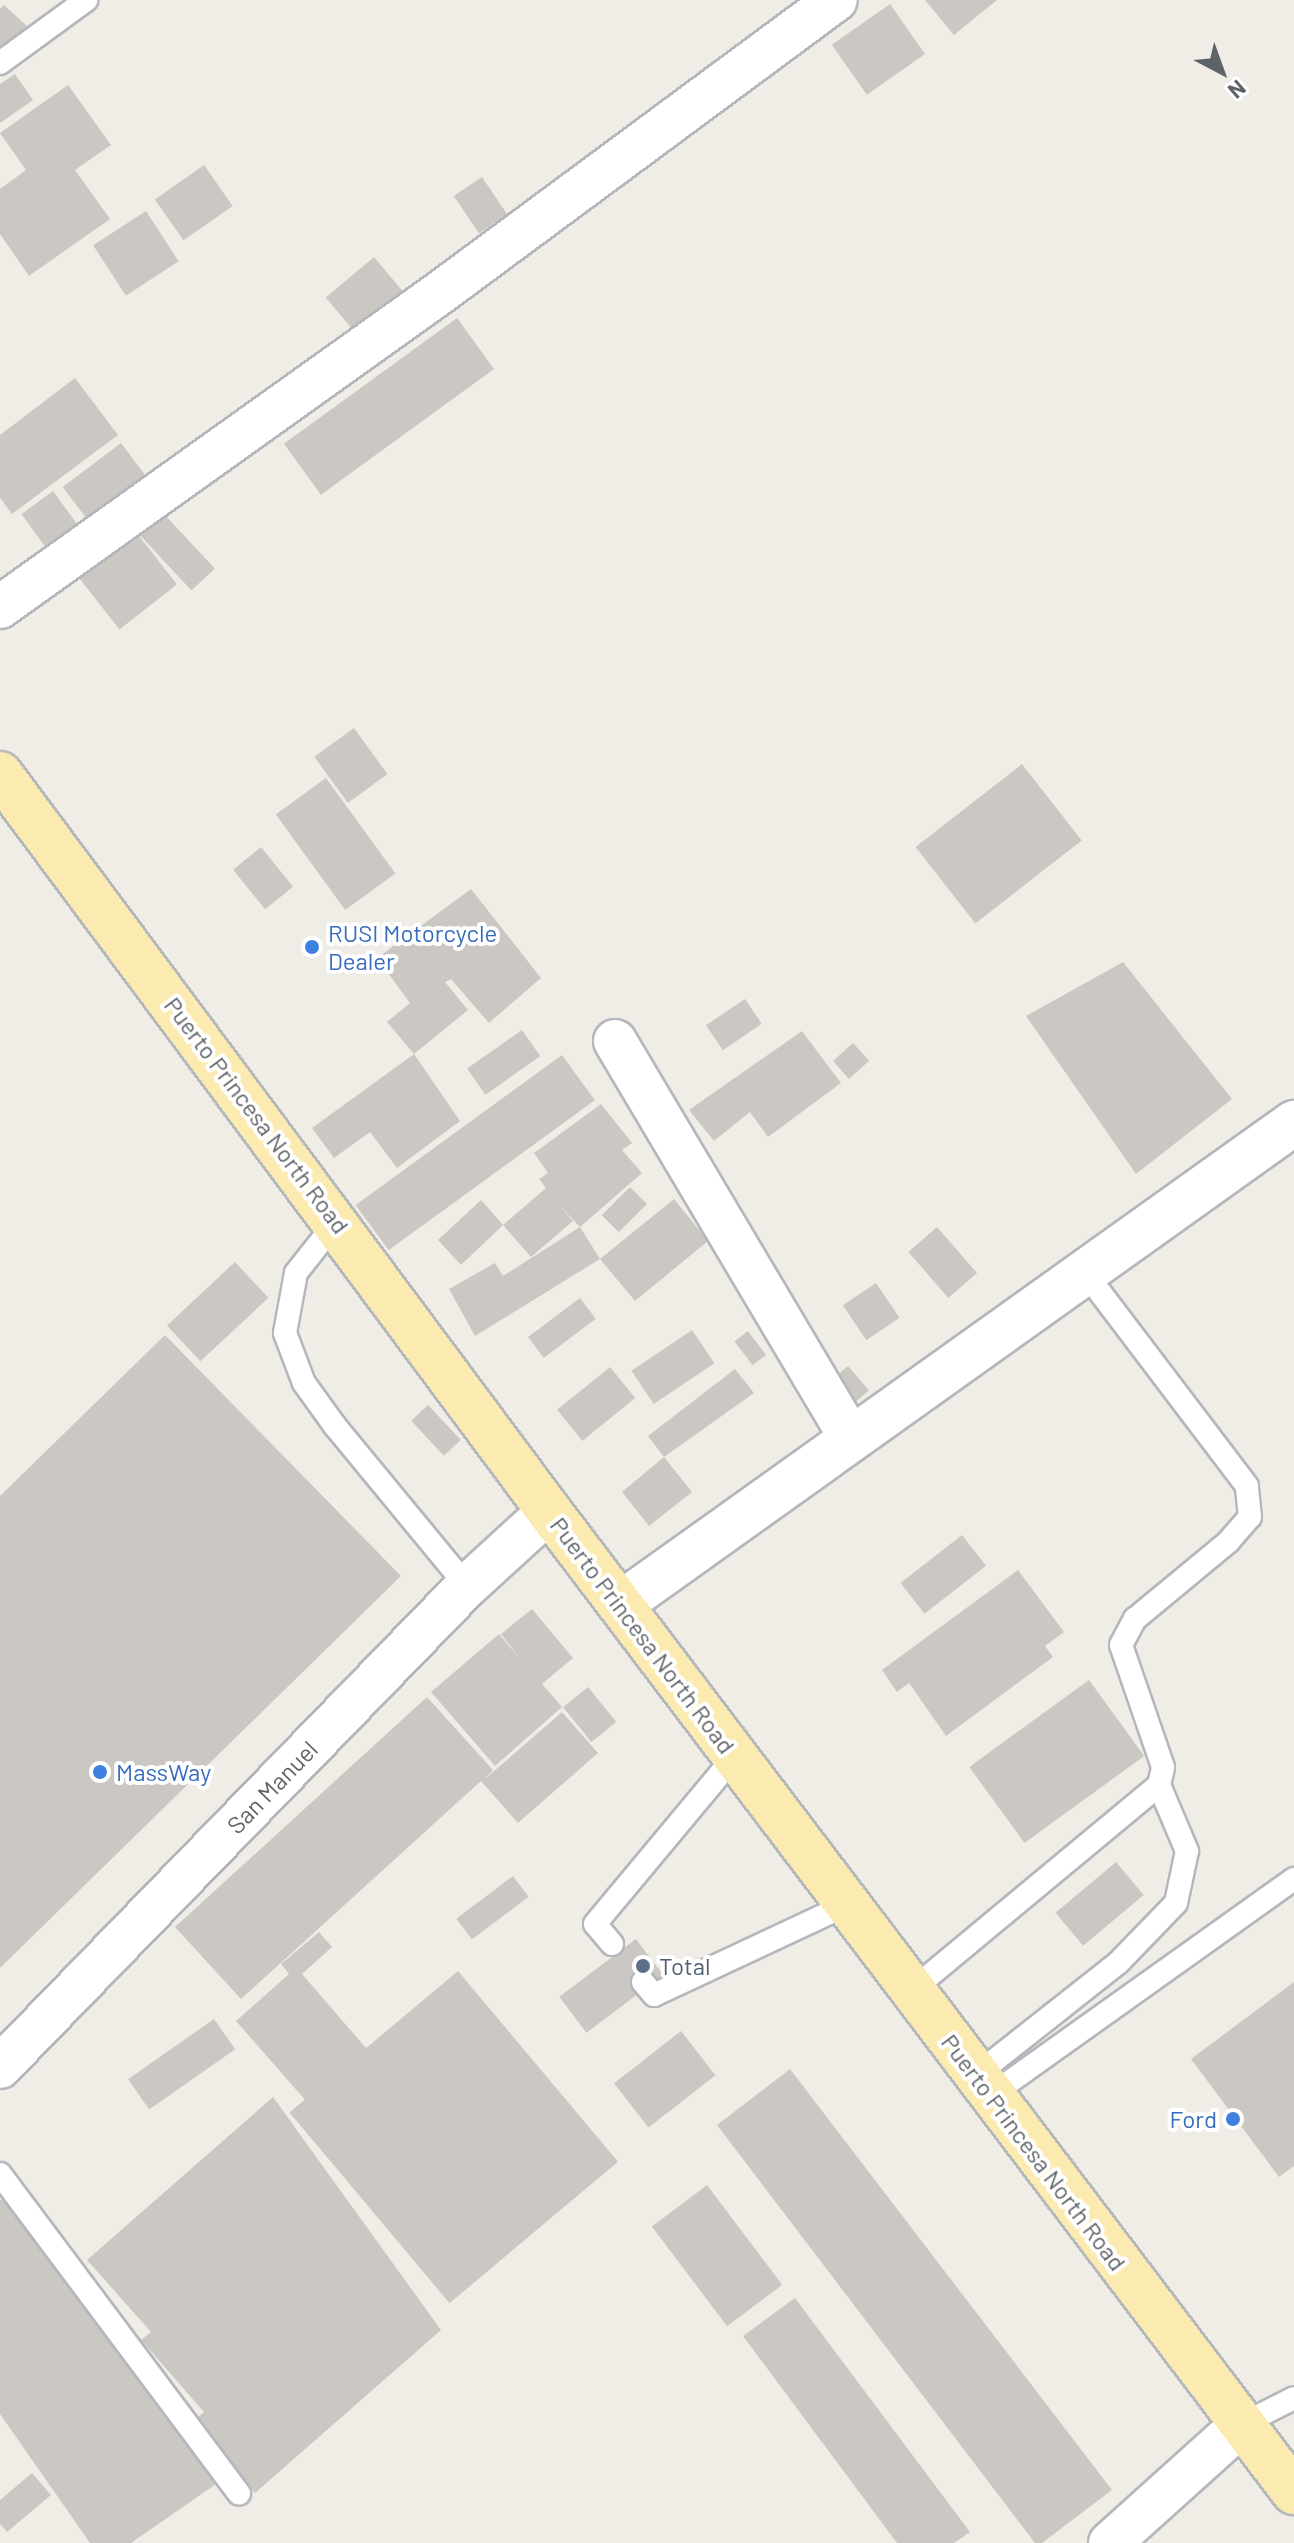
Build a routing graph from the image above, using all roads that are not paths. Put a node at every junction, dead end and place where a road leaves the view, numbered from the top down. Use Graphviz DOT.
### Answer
graph roads {
  1 [pos="86,0"];
  2 [pos="836,0"];
  3 [pos="0,63"];
  4 [pos="0,607"];
  5 [pos="0,774"];
  6 [pos="615,1041"];
  7 [pos="1294,1123"];
  8 [pos="337,1221"];
  9 [pos="1084,1271"];
  10 [pos="851,1439"];
  11 [pos="549,1511"];
  12 [pos="467,1586"];
  13 [pos="622,1603"];
  14 [pos="735,1756"];
  15 [pos="1159,1785"];
  16 [pos="1294,1879"];
  17 [pos="848,1904"];
  18 [pos="612,1944"];
  19 [pos="643,1982"];
  20 [pos="912,1990"];
  21 [pos="0,2067"];
  22 [pos="984,2085"];
  23 [pos="0,2174"];
  24 [pos="1294,2398"];
  25 [pos="1241,2425"];
  26 [pos="1294,2492"];
  27 [pos="239,2494"];
  28 [pos="1110,2543"];
  1 -- 3 [label="lane"];
  2 -- 4 [label="street"];
  5 -- 8 [label="main road, Puerto Princesa North Road"];
  6 -- 10 [label="street"];
  7 -- 9 [label="street"];
  8 -- 11 [label="main road, Puerto Princesa North Road"];
  8 -- 12 [label="lane"];
  9 -- 10 [label="street"];
  9 -- 15 [label="lane"];
  10 -- 13 [label="street"];
  11 -- 12 [label="street, San Manuel"];
  11 -- 13 [label="main road, Puerto Princesa North Road"];
  12 -- 21 [label="street, San Manuel"];
  13 -- 14 [label="main road, Puerto Princesa North Road"];
  14 -- 17 [label="main road, Puerto Princesa North Road"];
  14 -- 18 [label="lane"];
  15 -- 20 [label="lane"];
  15 -- 22 [label="lane"];
  16 -- 22 [label="lane"];
  17 -- 19 [label="lane"];
  17 -- 20 [label="main road, Puerto Princesa North Road"];
  20 -- 22 [label="main road, Puerto Princesa North Road"];
  22 -- 25 [label="main road, Puerto Princesa North Road"];
  23 -- 27 [label="lane"];
  24 -- 25 [label="lane"];
  25 -- 26 [label="main road, Puerto Princesa North Road"];
  25 -- 28 [label="street"];
}
